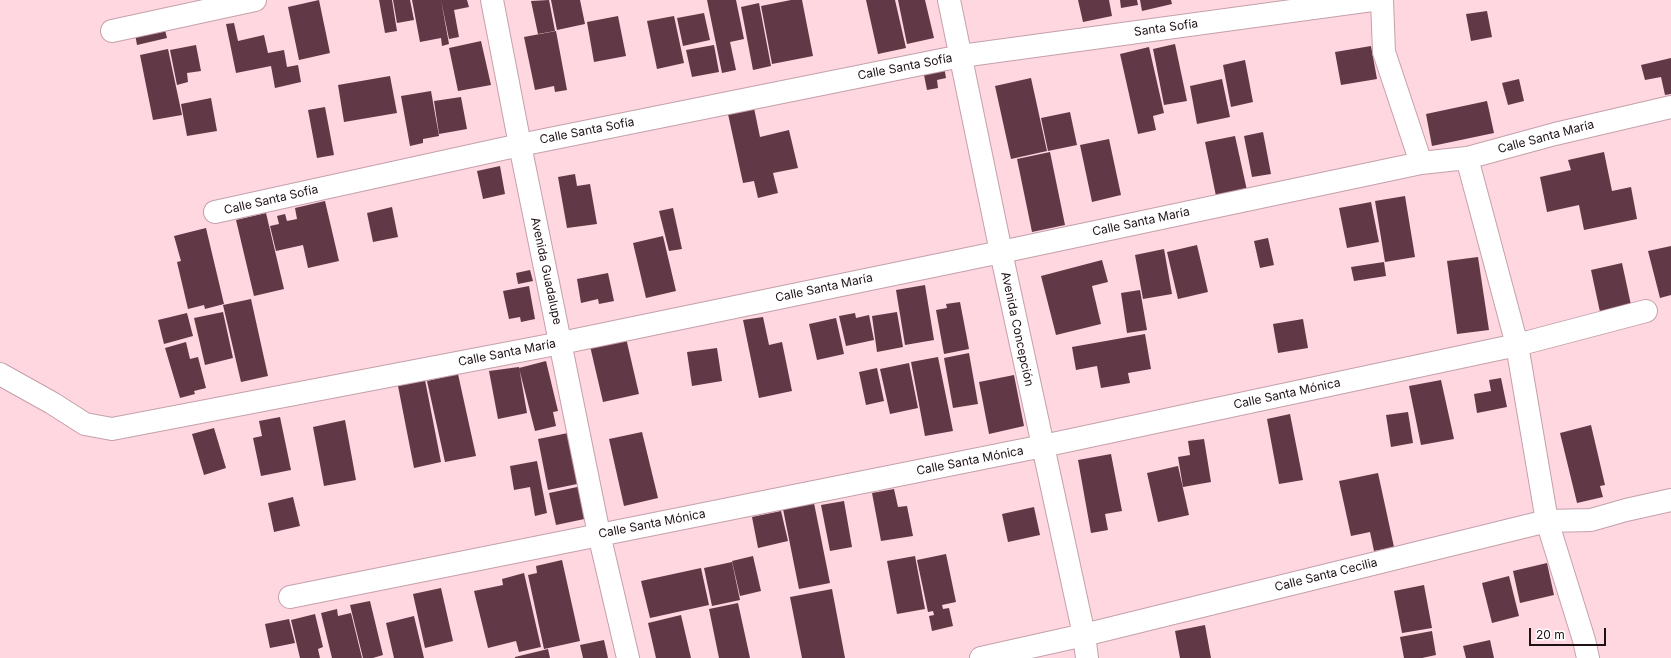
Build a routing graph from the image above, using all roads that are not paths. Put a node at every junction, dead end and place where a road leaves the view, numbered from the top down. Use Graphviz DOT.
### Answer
graph roads {
  1 [pos="255,0"];
  2 [pos="492,0"];
  3 [pos="949,0"];
  4 [pos="1372,0"];
  5 [pos="1382,0"];
  6 [pos="112,31"];
  7 [pos="960,56"];
  8 [pos="1671,107"];
  9 [pos="520,145"];
  10 [pos="1467,158"];
  11 [pos="1421,163"];
  12 [pos="215,212"];
  13 [pos="1001,252"];
  14 [pos="1646,311"];
  15 [pos="560,343"];
  16 [pos="1517,345"];
  17 [pos="0,374"];
  18 [pos="1043,446"];
  19 [pos="1671,500"];
  20 [pos="1547,521"];
  21 [pos="599,534"];
  22 [pos="290,597"];
  23 [pos="1084,635"];
  24 [pos="628,658"];
  25 [pos="981,658"];
  26 [pos="1087,658"];
  27 [pos="1588,658"];
  1 -- 6 [label="street"];
  2 -- 9 [label="street, Avenida Guadalupe"];
  3 -- 7 [label="street, Avenida Concepción"];
  4 -- 7 [label="street, Santa Sofía"];
  5 -- 11 [label="street"];
  7 -- 9 [label="street, Calle Santa Sofía"];
  7 -- 13 [label="street, Avenida Concepción"];
  8 -- 10 [label="street, Calle Santa María"];
  9 -- 12 [label="street, Calle Santa Sofía"];
  9 -- 15 [label="street, Avenida Guadalupe"];
  10 -- 11 [label="street, Calle Santa María"];
  10 -- 16 [label="street"];
  11 -- 13 [label="street, Calle Santa María"];
  13 -- 15 [label="street, Calle Santa María"];
  13 -- 18 [label="street, Avenida Concepción"];
  14 -- 16 [label="street, Calle Santa Mónica"];
  15 -- 17 [label="street, Calle Santa María"];
  15 -- 21 [label="street, Avenida Guadalupe"];
  16 -- 18 [label="street, Calle Santa Mónica"];
  16 -- 20 [label="street"];
  18 -- 21 [label="street, Calle Santa Mónica"];
  18 -- 23 [label="street, Avenida Concepción"];
  19 -- 20 [label="street, Calle Santa Cecilia"];
  20 -- 23 [label="street, Calle Santa Cecilia"];
  20 -- 27 [label="street"];
  21 -- 22 [label="street, Calle Santa Mónica"];
  21 -- 24 [label="street, Avenida Guadalupe"];
  23 -- 25 [label="street, Calle Santa Cecilia"];
  23 -- 26 [label="street, Avenida Concepción"];
}
